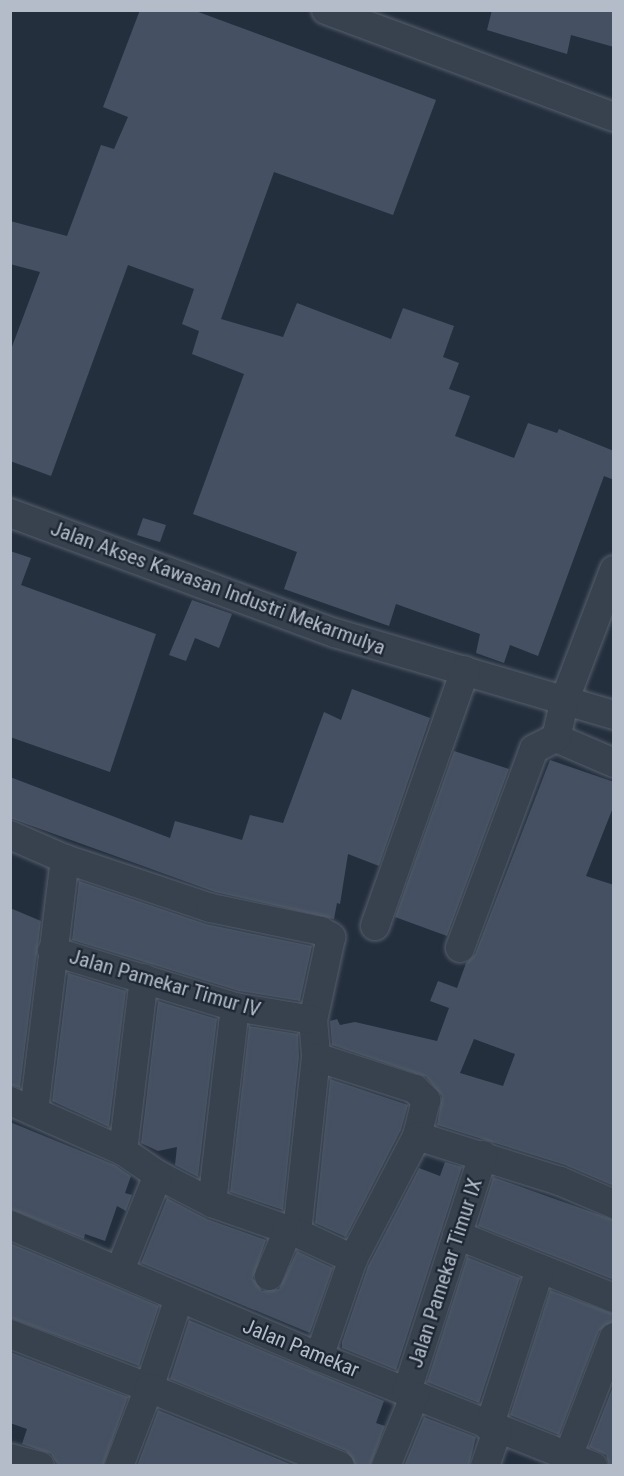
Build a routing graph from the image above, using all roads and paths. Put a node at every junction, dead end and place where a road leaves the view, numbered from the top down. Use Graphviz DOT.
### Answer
graph roads {
  1 [pos="326,10"];
  2 [pos="614,117"];
  3 [pos="10,513"];
  4 [pos="614,570"];
  5 [pos="465,670"];
  6 [pos="565,699"];
  7 [pos="614,715"];
  8 [pos="556,738"];
  9 [pos="614,763"];
  10 [pos="10,835"];
  11 [pos="65,859"];
  12 [pos="375,926"];
  13 [pos="460,948"];
  14 [pos="52,951"];
  15 [pos="144,978"];
  16 [pos="235,1007"];
  17 [pos="313,1020"];
  18 [pos="316,1057"];
  19 [pos="22,1106"];
  20 [pos="417,1136"];
  21 [pos="123,1150"];
  22 [pos="483,1155"];
  23 [pos="158,1175"];
  24 [pos="212,1203"];
  25 [pos="614,1204"];
  26 [pos="10,1225"];
  27 [pos="292,1231"];
  28 [pos="457,1235"];
  29 [pos="352,1259"];
  30 [pos="540,1269"];
  31 [pos="120,1270"];
  32 [pos="269,1276"];
  33 [pos="179,1298"];
  34 [pos="614,1298"];
  35 [pos="10,1334"];
  36 [pos="614,1337"];
  37 [pos="319,1357"];
  38 [pos="149,1388"];
  39 [pos="411,1393"];
  40 [pos="494,1428"];
  41 [pos="10,1458"];
  42 [pos="586,1462"];
  43 [pos="40,1466"];
  44 [pos="119,1466"];
  45 [pos="340,1466"];
  46 [pos="386,1466"];
  47 [pos="485,1466"];
  1 -- 2 [label="street"];
  3 -- 5 [label="street, Jalan Akses Kawasan Industri Mekarmulya"];
  4 -- 6 [label="street"];
  5 -- 6 [label="street, Jalan Akses Kawasan Industri Mekarmulya"];
  5 -- 12 [label="street"];
  6 -- 7 [label="street, Jalan Akses Kawasan Industri Mekarmulya"];
  6 -- 8 [label="street"];
  8 -- 9 [label="street"];
  8 -- 13 [label="street"];
  10 -- 11 [label="street"];
  11 -- 14 [label="street"];
  11 -- 17 [label="street"];
  14 -- 15 [label="street, Jalan Pamekar Timur IV"];
  14 -- 19 [label="street"];
  15 -- 16 [label="street, Jalan Pamekar Timur IV"];
  15 -- 21 [label="street"];
  16 -- 17 [label="street, Jalan Pamekar Timur IV"];
  16 -- 24 [label="street"];
  17 -- 18 [label="street"];
  18 -- 20 [label="street"];
  18 -- 27 [label="street"];
  19 -- 21 [label="street"];
  20 -- 22 [label="street"];
  20 -- 29 [label="street"];
  21 -- 23 [label="street"];
  22 -- 25 [label="street"];
  22 -- 28 [label="street, Jalan Pamekar Timur IX"];
  23 -- 24 [label="street"];
  23 -- 31 [label="street"];
  24 -- 27 [label="street"];
  26 -- 31 [label="street, Jalan Pamekar"];
  27 -- 29 [label="street"];
  27 -- 32 [label="street"];
  28 -- 30 [label="street"];
  28 -- 39 [label="street, Jalan Pamekar Timur IX"];
  29 -- 37 [label="street"];
  30 -- 34 [label="street"];
  30 -- 40 [label="street"];
  31 -- 33 [label="street, Jalan Pamekar"];
  33 -- 37 [label="street, Jalan Pamekar"];
  33 -- 38 [label="street"];
  35 -- 38 [label="street"];
  36 -- 42 [label="street"];
  37 -- 39 [label="street, Jalan Pamekar"];
  38 -- 44 [label="street"];
  38 -- 45 [label="street"];
  39 -- 40 [label="street, Jalan Pamekar"];
  39 -- 46 [label="street, Jalan Pamekar Timur IX"];
  40 -- 42 [label="street, Jalan Pamekar"];
  40 -- 47 [label="street"];
  41 -- 43 [label="street"];
}
